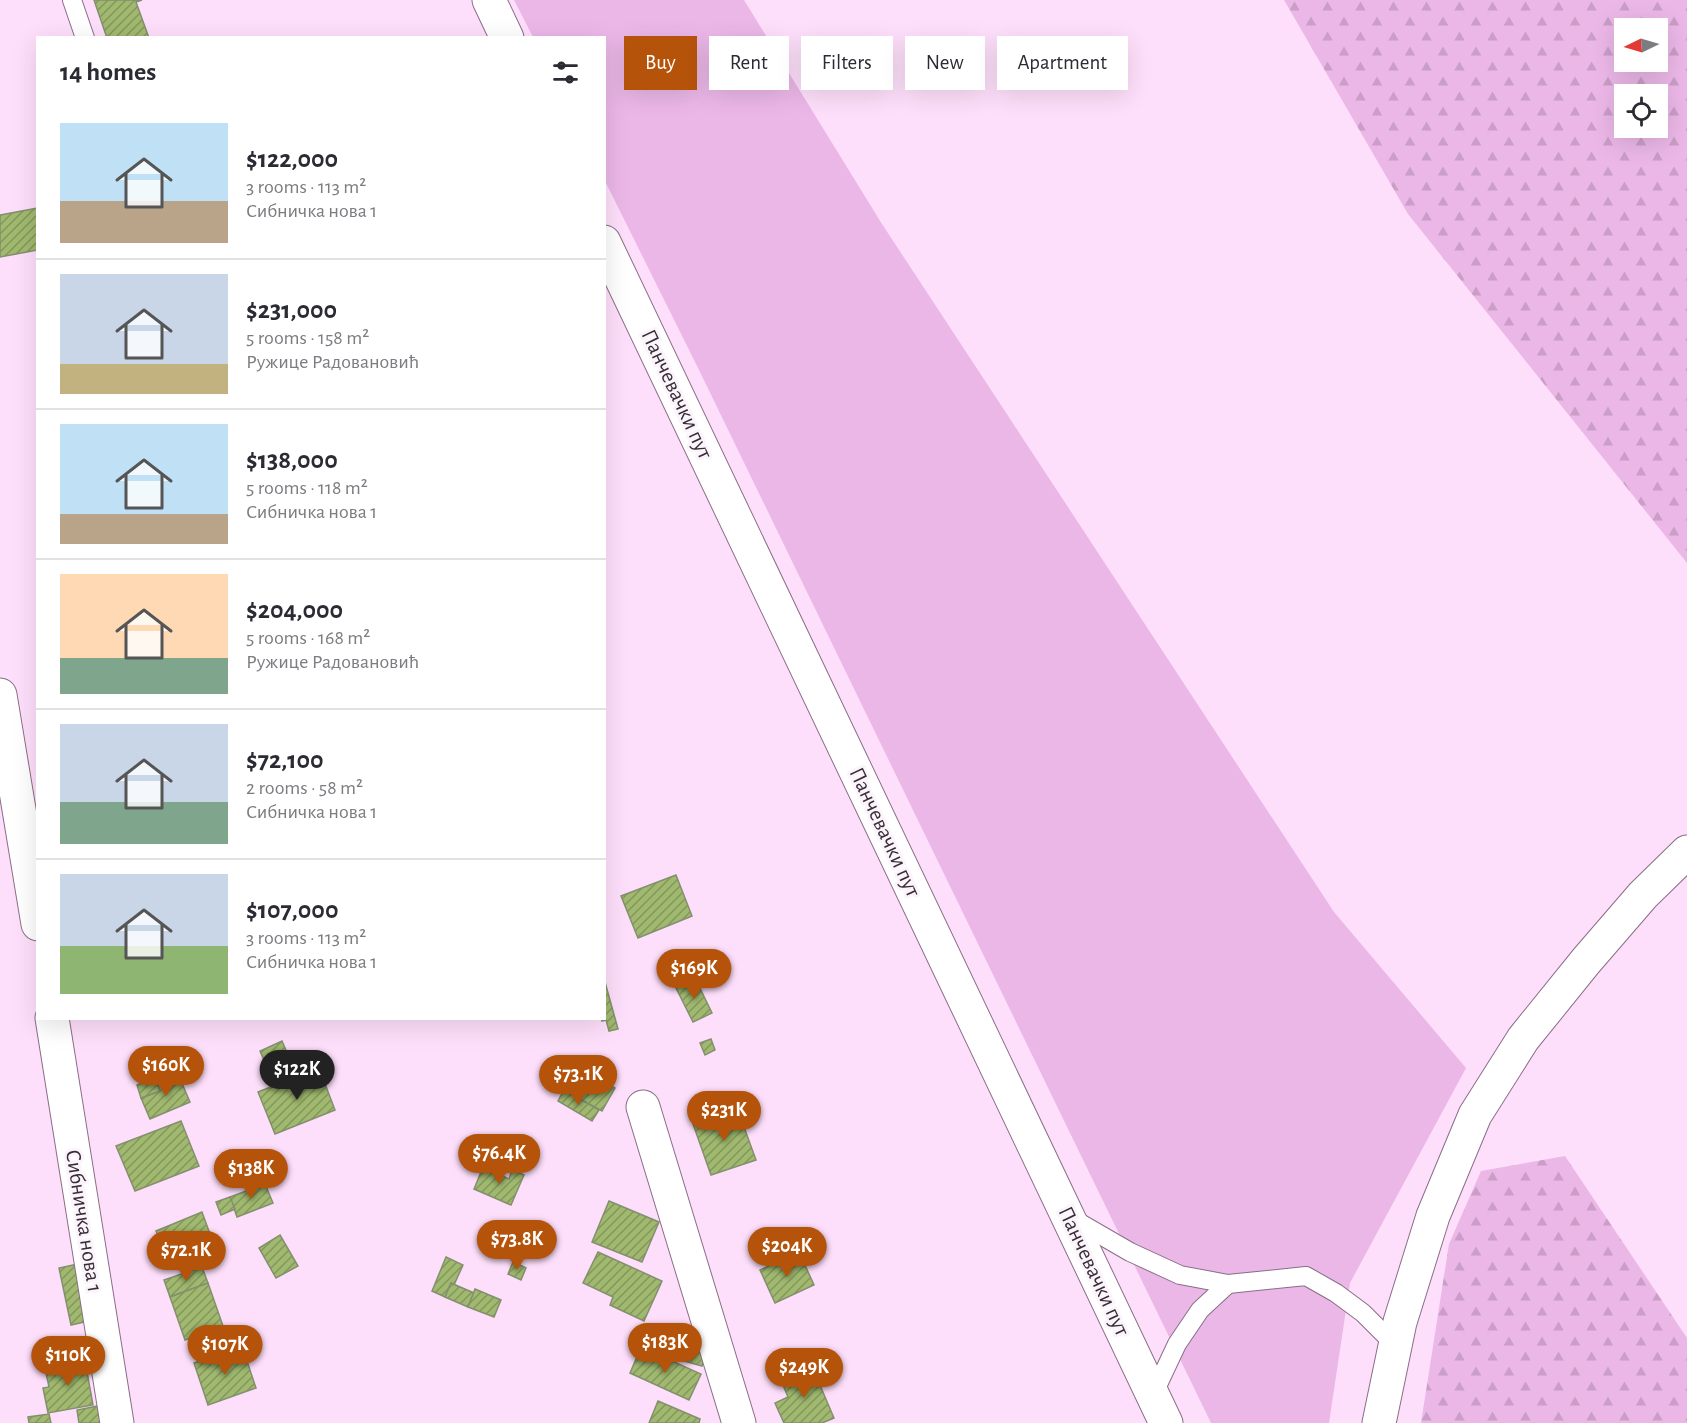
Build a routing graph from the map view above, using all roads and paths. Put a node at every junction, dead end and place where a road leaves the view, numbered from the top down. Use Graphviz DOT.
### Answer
graph roads {
  1 [pos="72,0"];
  2 [pos="489,0"];
  3 [pos="84,36"];
  4 [pos="506,36"];
  5 [pos="606,246"];
  6 [pos="0,695"];
  7 [pos="1687,852"];
  8 [pos="36,912"];
  9 [pos="52,1020"];
  10 [pos="643,1107"];
  11 [pos="1068,1216"];
  12 [pos="1228,1284"];
  13 [pos="1395,1345"];
  14 [pos="1159,1409"];
  15 [pos="117,1423"];
  16 [pos="739,1423"];
  17 [pos="1379,1423"];
  1 -- 3 [label="lane"];
  2 -- 4 [label="street"];
  5 -- 11 [label="street, Панчевачки пут"];
  6 -- 8 [label="street"];
  7 -- 13 [label="street"];
  9 -- 15 [label="street, Сибничка нова 1"];
  10 -- 16 [label="street"];
  11 -- 12 [label="lane"];
  11 -- 14 [label="street, Панчевачки пут"];
  12 -- 13 [label="lane"];
  12 -- 14 [label="lane"];
  13 -- 17 [label="street"];
}
